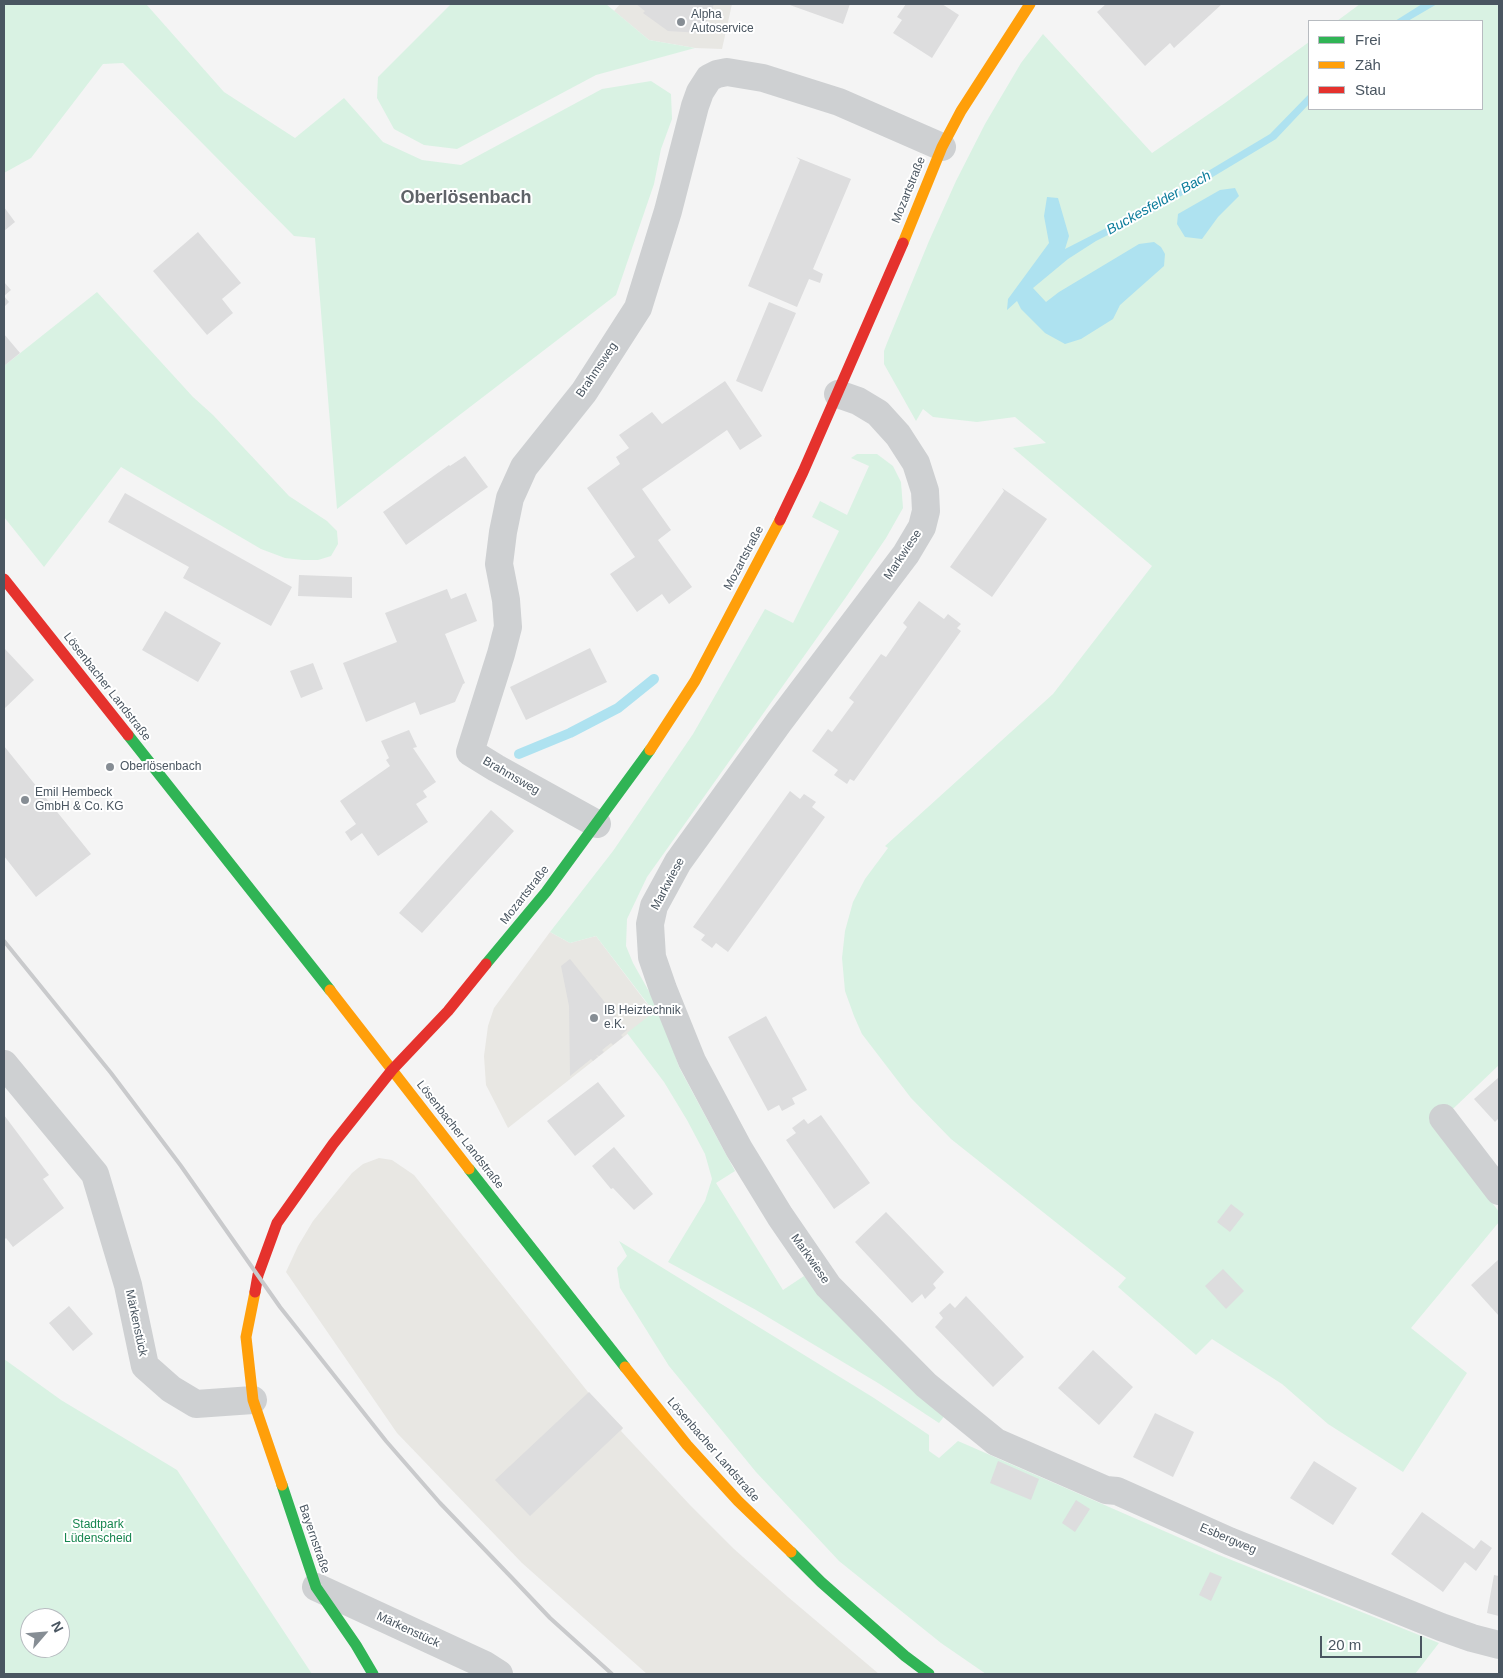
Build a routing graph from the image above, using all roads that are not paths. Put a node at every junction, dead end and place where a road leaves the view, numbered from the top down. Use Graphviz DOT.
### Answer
graph roads {
  1 [pos="1030,4"];
  2 [pos="942,147"];
  3 [pos="838,394"];
  4 [pos="4,579"];
  5 [pos="597,824"];
  6 [pos="4,1064"];
  7 [pos="392,1070"];
  8 [pos="1443,1118"];
  9 [pos="1499,1191"];
  10 [pos="253,1400"];
  11 [pos="966,1416"];
  12 [pos="316,1587"];
  13 [pos="1499,1646"];
  14 [pos="373,1674"];
  15 [pos="499,1674"];
  16 [pos="929,1674"];
  1 -- 2 [label="street, Mozartstraße"];
  2 -- 3 [label="street, Mozartstraße"];
  2 -- 5 [label="street, Brahmsweg"];
  3 -- 5 [label="street, Mozartstraße"];
  3 -- 11 [label="street, Markwiese"];
  4 -- 7 [label="street, Lösenbacher Landstraße"];
  5 -- 7 [label="street, Mozartstraße"];
  6 -- 10 [label="street, Märkenstück"];
  7 -- 10 [label="street"];
  7 -- 16 [label="street, Lösenbacher Landstraße"];
  8 -- 9 [label="street"];
  10 -- 12 [label="street, Bayernstraße"];
  11 -- 13 [label="street, Esbergweg"];
  12 -- 14 [label="street, Bayernstraße"];
  12 -- 15 [label="street, Märkenstück"];
}
